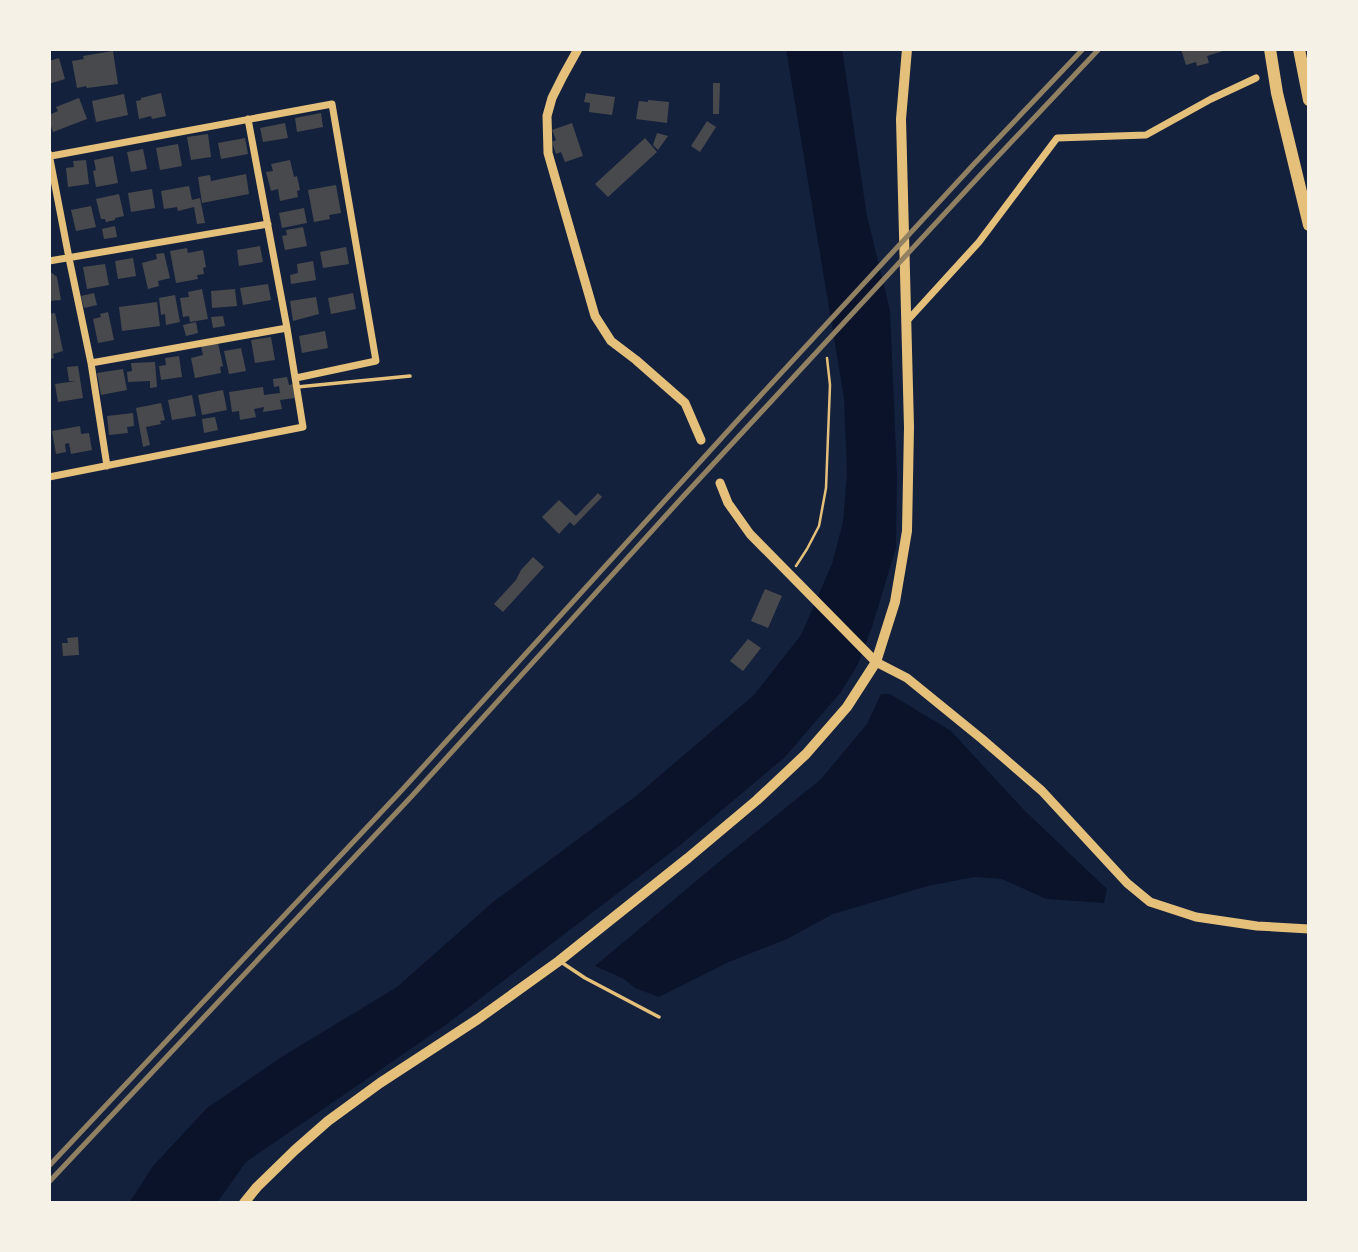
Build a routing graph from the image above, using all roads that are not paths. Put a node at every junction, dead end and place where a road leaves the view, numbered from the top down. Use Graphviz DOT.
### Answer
graph roads {
  1 [pos="578,49"];
  2 [pos="906,49"];
  3 [pos="1270,49"];
  4 [pos="1299,49"];
  5 [pos="1256,78"];
  6 [pos="1309,100"];
  7 [pos="248,119"];
  8 [pos="50,155"];
  9 [pos="268,224"];
  10 [pos="1309,225"];
  11 [pos="69,258"];
  12 [pos="49,261"];
  13 [pos="907,321"];
  14 [pos="287,328"];
  15 [pos="91,363"];
  16 [pos="410,376"];
  17 [pos="296,382"];
  18 [pos="701,440"];
  19 [pos="107,466"];
  20 [pos="49,477"];
  21 [pos="720,483"];
  22 [pos="876,662"];
  23 [pos="1309,929"];
  24 [pos="559,961"];
  25 [pos="659,1017"];
  26 [pos="244,1203"];
  1 -- 18 [label="street"];
  2 -- 13 [label="main road"];
  3 -- 10 [label="highway"];
  4 -- 6 [label="highway"];
  5 -- 13 [label="street"];
  7 -- 8 [label="street"];
  7 -- 9 [label="street"];
  7 -- 17 [label="street"];
  8 -- 11 [label="street"];
  9 -- 11 [label="street"];
  9 -- 14 [label="street"];
  11 -- 12 [label="street"];
  11 -- 15 [label="street"];
  13 -- 22 [label="main road"];
  14 -- 15 [label="street"];
  14 -- 17 [label="street"];
  15 -- 19 [label="street"];
  16 -- 17 [label="lane"];
  17 -- 19 [label="street"];
  19 -- 20 [label="street"];
  21 -- 22 [label="street"];
  22 -- 23 [label="street"];
  22 -- 24 [label="main road"];
  24 -- 25 [label="lane"];
  24 -- 26 [label="main road"];
}
